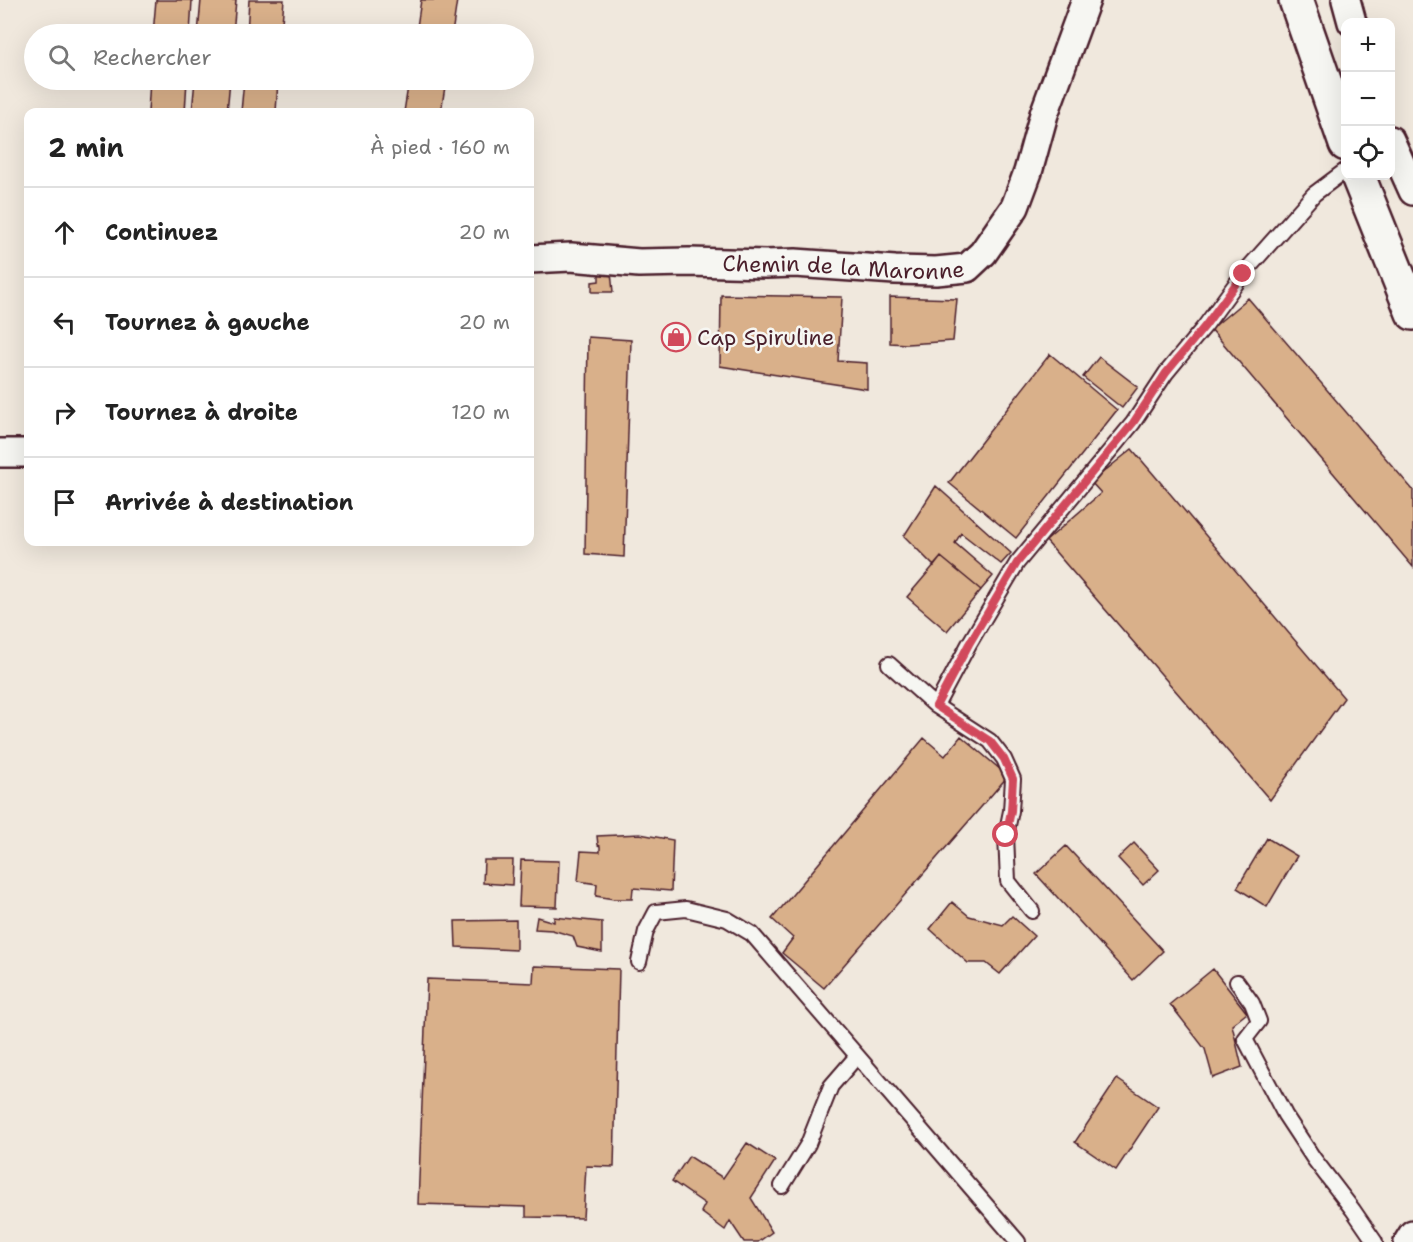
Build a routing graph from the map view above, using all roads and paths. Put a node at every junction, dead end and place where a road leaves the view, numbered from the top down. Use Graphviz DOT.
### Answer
graph roads {
  1 [pos="1086,0"];
  2 [pos="1346,0"];
  3 [pos="1302,1"];
  4 [pos="1351,18"];
  5 [pos="1341,128"];
  6 [pos="1395,151"];
  7 [pos="1341,174"];
  8 [pos="1360,180"];
  9 [pos="1413,191"];
  10 [pos="534,259"];
  11 [pos="1413,313"];
  12 [pos="0,453"];
  13 [pos="24,453"];
  14 [pos="890,664"];
  15 [pos="936,706"];
  16 [pos="1032,911"];
  17 [pos="639,962"];
  18 [pos="1237,982"];
  19 [pos="857,1056"];
  20 [pos="782,1186"];
  21 [pos="1413,1234"];
  22 [pos="1018,1242"];
  23 [pos="1375,1242"];
  24 [pos="1408,1242"];
  1 -- 10 [label="street, Chemin de la Maronne"];
  2 -- 4 [label="street"];
  3 -- 5 [label="main road"];
  6 -- 9 [label="street"];
  7 -- 15 [label="lane"];
  8 -- 11 [label="main road"];
  12 -- 13 [label="street"];
  14 -- 15 [label="lane"];
  15 -- 16 [label="lane"];
  17 -- 19 [label="lane"];
  18 -- 23 [label="lane"];
  19 -- 20 [label="lane"];
  19 -- 22 [label="lane"];
  21 -- 24 [label="street"];
}
